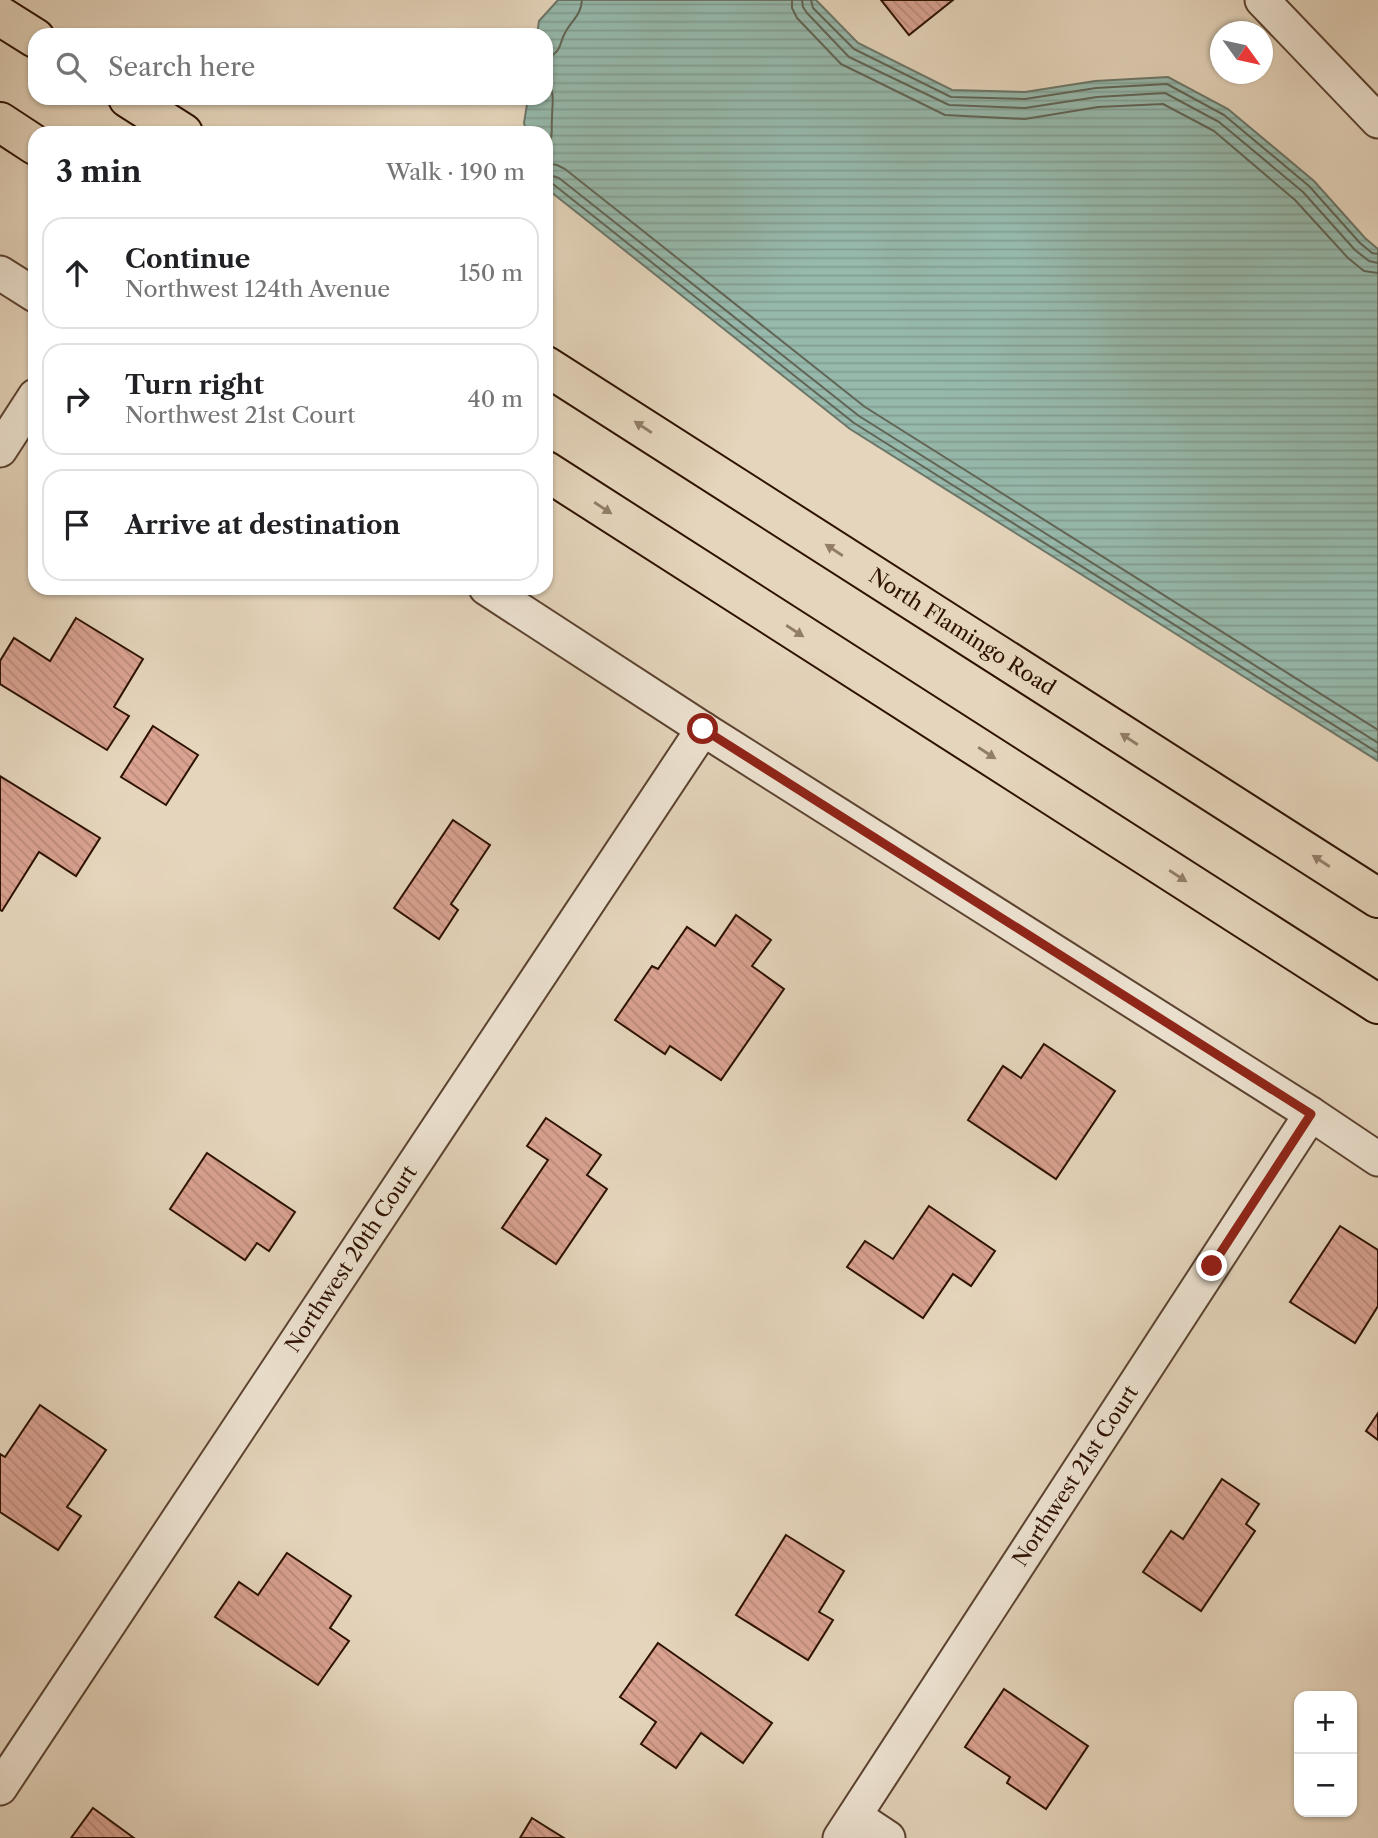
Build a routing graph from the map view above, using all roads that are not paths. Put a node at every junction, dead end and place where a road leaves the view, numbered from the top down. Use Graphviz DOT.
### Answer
graph roads {
  1 [pos="1262,0"];
  2 [pos="0,16"];
  3 [pos="28,34"];
  4 [pos="139,105"];
  5 [pos="1378,121"];
  6 [pos="0,122"];
  7 [pos="172,126"];
  8 [pos="28,140"];
  9 [pos="0,273"];
  10 [pos="28,291"];
  11 [pos="553,370"];
  12 [pos="28,407"];
  13 [pos="0,450"];
  14 [pos="553,475"];
  15 [pos="497,595"];
  16 [pos="703,729"];
  17 [pos="1378,898"];
  18 [pos="1378,1004"];
  19 [pos="1311,1114"];
  20 [pos="1378,1158"];
  21 [pos="0,1788"];
  22 [pos="847,1827"];
  23 [pos="888,1838"];
  1 -- 5 [label="street"];
  2 -- 3 [label="highway"];
  4 -- 7 [label="highway"];
  6 -- 8 [label="highway"];
  9 -- 10 [label="street"];
  17 -- 11 [label="highway, North Flamingo Road, one-way"];
  12 -- 13 [label="street"];
  14 -- 18 [label="highway, one-way"];
  15 -- 16 [label="street"];
  16 -- 19 [label="street"];
  16 -- 21 [label="street, Northwest 20th Court"];
  19 -- 20 [label="street"];
  19 -- 22 [label="street, Northwest 21st Court"];
  22 -- 23 [label="street"];
}
